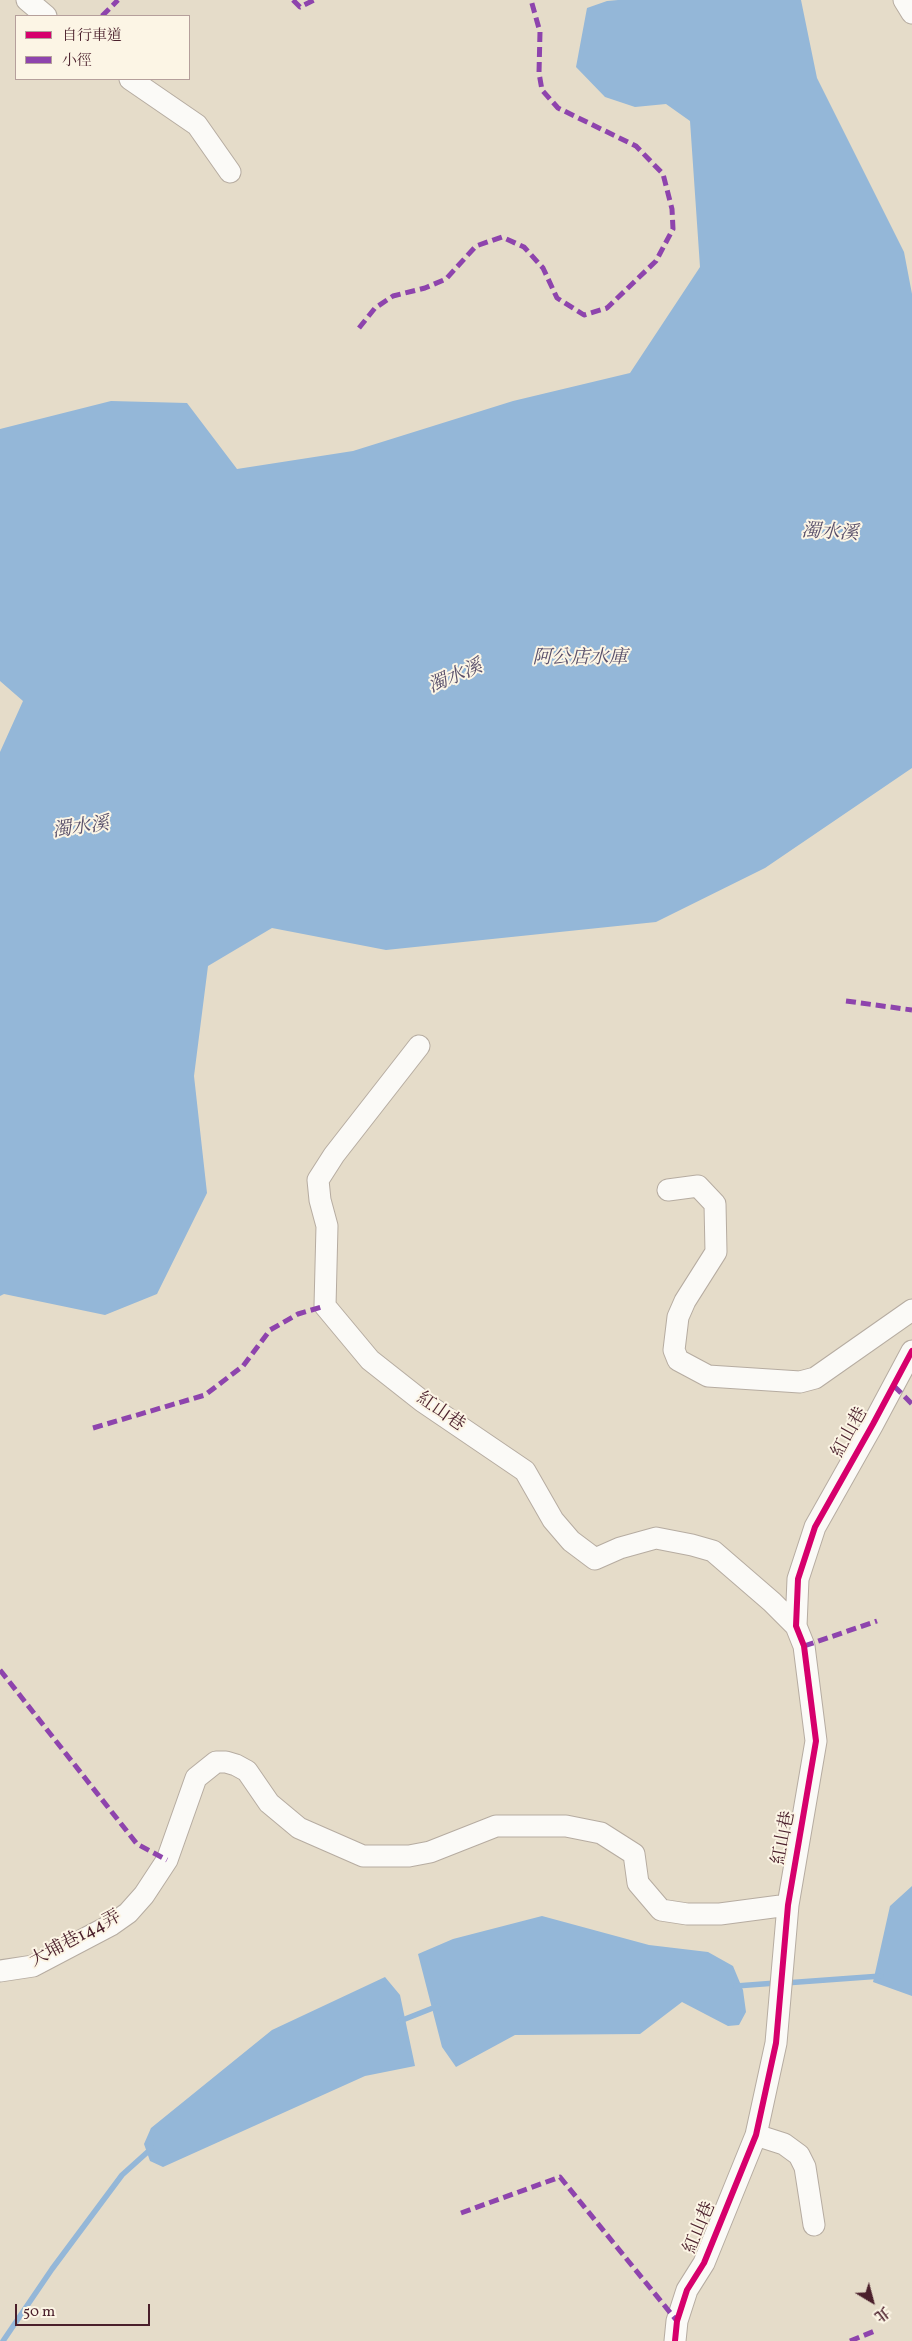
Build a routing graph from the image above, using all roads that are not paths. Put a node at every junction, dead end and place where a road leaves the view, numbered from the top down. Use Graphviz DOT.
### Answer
graph roads {
  1 [pos="27,0"];
  2 [pos="904,0"];
  3 [pos="912,13"];
  4 [pos="45,15"];
  5 [pos="131,80"];
  6 [pos="230,172"];
  7 [pos="419,1046"];
  8 [pos="668,1190"];
  9 [pos="912,1310"];
  10 [pos="912,1351"];
  11 [pos="796,1626"];
  12 [pos="788,1906"];
  13 [pos="0,1971"];
  14 [pos="756,2135"];
  15 [pos="814,2225"];
  16 [pos="675,2341"];
  1 -- 4 [label="street"];
  2 -- 3 [label="street"];
  5 -- 6 [label="street"];
  7 -- 11 [label="street, 紅山巷"];
  8 -- 9 [label="street"];
  10 -- 11 [label="street, 紅山巷"];
  11 -- 12 [label="street, 紅山巷"];
  12 -- 13 [label="street, 大埔巷144弄"];
  12 -- 14 [label="street, 紅山巷"];
  14 -- 15 [label="street"];
  14 -- 16 [label="street, 紅山巷"];
}
